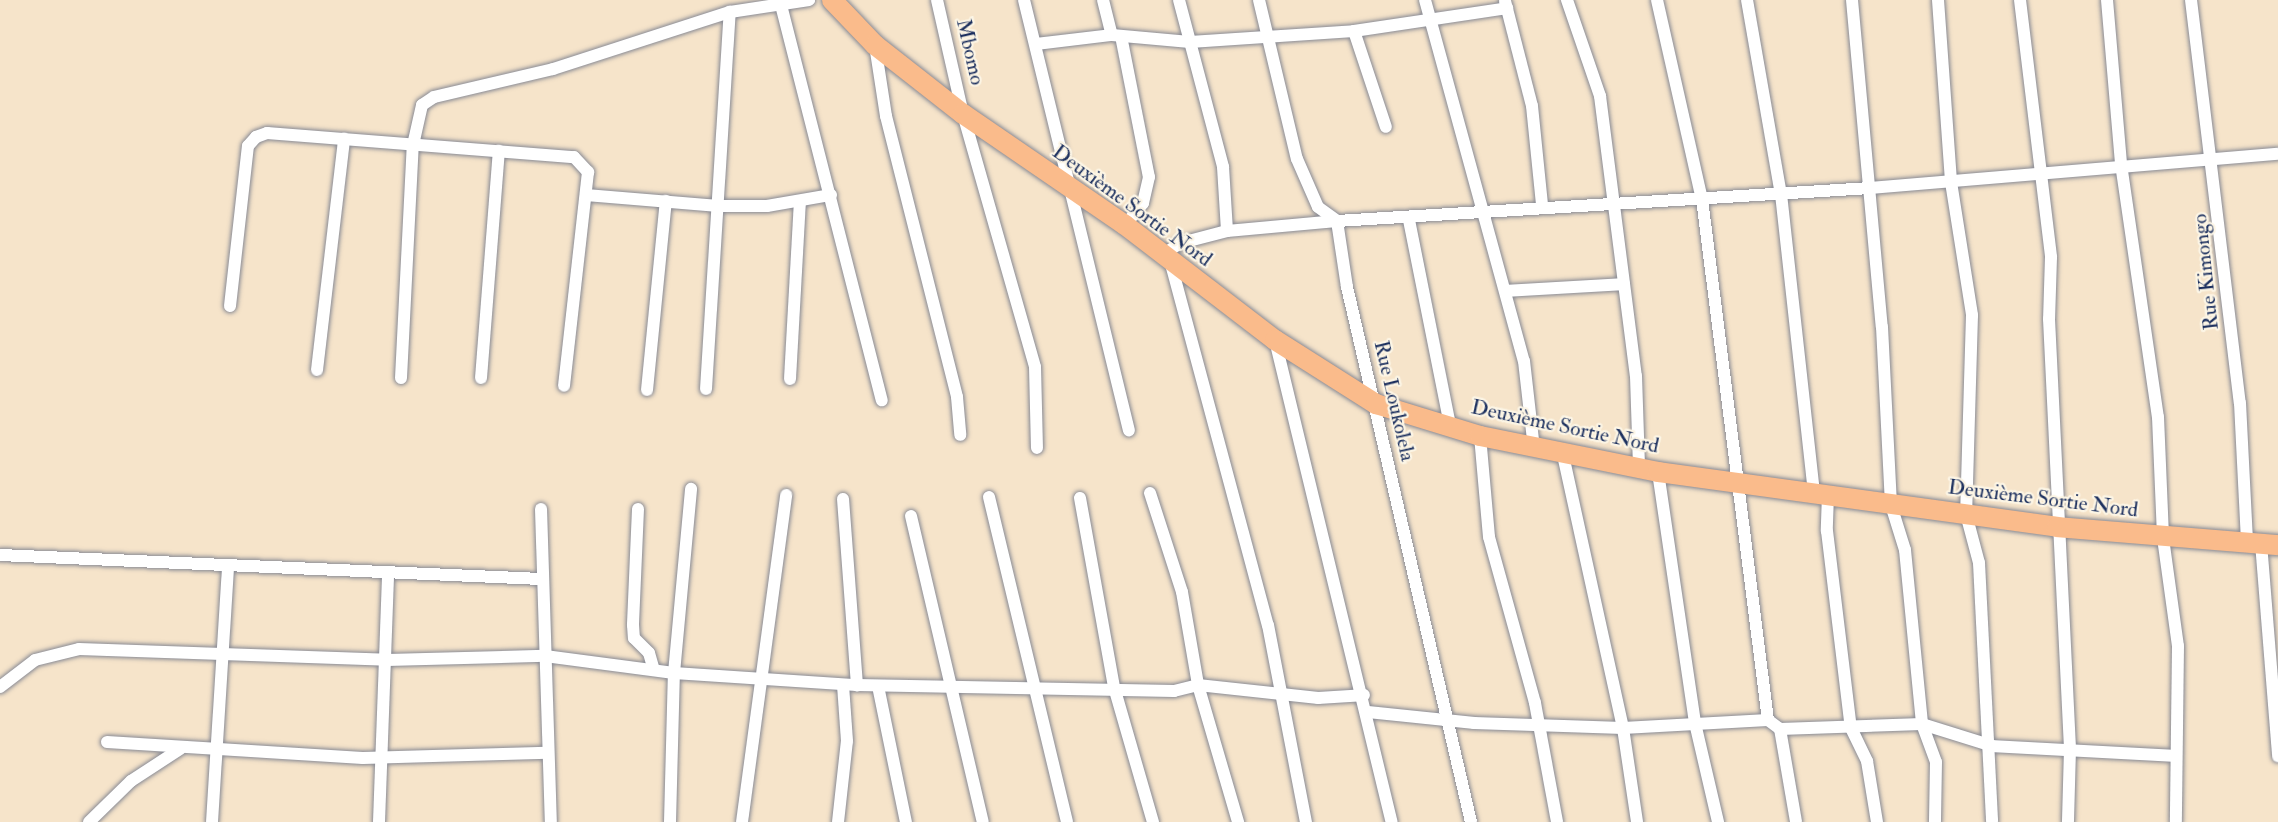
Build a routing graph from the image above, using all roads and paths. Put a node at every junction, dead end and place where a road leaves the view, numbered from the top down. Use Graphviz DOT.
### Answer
graph roads {
  1 [pos="809,0"];
  2 [pos="832,0"];
  3 [pos="937,0"];
  4 [pos="1024,0"];
  5 [pos="1103,0"];
  6 [pos="1179,0"];
  7 [pos="1259,0"];
  8 [pos="1425,0"];
  9 [pos="1567,0"];
  10 [pos="1657,0"];
  11 [pos="1747,0"];
  12 [pos="1852,0"];
  13 [pos="1938,0"];
  14 [pos="2020,0"];
  15 [pos="2107,0"];
  16 [pos="2191,0"];
  17 [pos="1506,4"];
  18 [pos="781,5"];
  19 [pos="730,12"];
  20 [pos="1432,23"];
  21 [pos="1354,31"];
  22 [pos="1116,36"];
  23 [pos="1271,36"];
  24 [pos="1190,42"];
  25 [pos="1036,44"];
  26 [pos="875,45"];
  27 [pos="963,114"];
  28 [pos="1386,127"];
  29 [pos="344,139"];
  30 [pos="413,145"];
  31 [pos="499,151"];
  32 [pos="2278,154"];
  33 [pos="2215,158"];
  34 [pos="2121,164"];
  35 [pos="2038,175"];
  36 [pos="1950,182"];
  37 [pos="1870,188"];
  38 [pos="1069,189"];
  39 [pos="1781,194"];
  40 [pos="586,195"];
  41 [pos="831,195"];
  42 [pos="1702,199"];
  43 [pos="666,201"];
  44 [pos="800,202"];
  45 [pos="1542,205"];
  46 [pos="719,206"];
  47 [pos="1610,206"];
  48 [pos="1481,213"];
  49 [pos="1409,220"];
  50 [pos="1336,221"];
  51 [pos="1125,225"];
  52 [pos="1227,231"];
  53 [pos="1165,260"];
  54 [pos="1624,284"];
  55 [pos="1506,291"];
  56 [pos="230,306"];
  57 [pos="1275,340"];
  58 [pos="317,370"];
  59 [pos="401,378"];
  60 [pos="481,378"];
  61 [pos="790,379"];
  62 [pos="564,386"];
  63 [pos="706,389"];
  64 [pos="647,390"];
  65 [pos="882,400"];
  66 [pos="1376,404"];
  67 [pos="1450,425"];
  68 [pos="1129,430"];
  69 [pos="960,435"];
  70 [pos="1480,436"];
  71 [pos="1037,448"];
  72 [pos="1534,449"];
  73 [pos="1563,455"];
  74 [pos="1649,470"];
  75 [pos="1738,482"];
  76 [pos="691,489"];
  77 [pos="1150,493"];
  78 [pos="1821,493"];
  79 [pos="786,495"];
  80 [pos="989,497"];
  81 [pos="843,498"];
  82 [pos="1080,498"];
  83 [pos="1891,505"];
  84 [pos="541,509"];
  85 [pos="638,509"];
  86 [pos="1966,514"];
  87 [pos="911,516"];
  88 [pos="2057,527"];
  89 [pos="2163,538"];
  90 [pos="2262,543"];
  91 [pos="0,555"];
  92 [pos="228,566"];
  93 [pos="388,573"];
  94 [pos="542,579"];
  95 [pos="223,654"];
  96 [pos="545,656"];
  97 [pos="387,660"];
  98 [pos="654,667"];
  99 [pos="674,672"];
  100 [pos="762,677"];
  101 [pos="843,685"];
  102 [pos="1198,685"];
  103 [pos="857,686"];
  104 [pos="878,686"];
  105 [pos="0,687"];
  106 [pos="1035,687"];
  107 [pos="1114,687"];
  108 [pos="952,689"];
  109 [pos="1281,695"];
  110 [pos="1364,695"];
  111 [pos="1368,712"];
  112 [pos="1768,720"];
  113 [pos="1447,722"];
  114 [pos="1695,723"];
  115 [pos="1539,724"];
  116 [pos="1922,724"];
  117 [pos="1851,728"];
  118 [pos="1623,729"];
  119 [pos="1780,729"];
  120 [pos="107,742"];
  121 [pos="1992,746"];
  122 [pos="2070,748"];
  123 [pos="180,749"];
  124 [pos="217,751"];
  125 [pos="547,753"];
  126 [pos="381,756"];
  127 [pos="2176,756"];
  128 [pos="2278,756"];
  129 [pos="89,822"];
  130 [pos="212,822"];
  131 [pos="379,822"];
  132 [pos="551,822"];
  133 [pos="670,822"];
  134 [pos="742,822"];
  135 [pos="838,822"];
  136 [pos="906,822"];
  137 [pos="983,822"];
  138 [pos="1067,822"];
  139 [pos="1153,822"];
  140 [pos="1238,822"];
  141 [pos="1306,822"];
  142 [pos="1392,822"];
  143 [pos="1471,822"];
  144 [pos="1557,822"];
  145 [pos="1637,822"];
  146 [pos="1718,822"];
  147 [pos="1796,822"];
  148 [pos="1877,822"];
  149 [pos="1935,822"];
  150 [pos="1992,822"];
  151 [pos="2068,822"];
  152 [pos="2176,822"];
  1 -- 18 [label="street"];
  2 -- 26 [label="main road, Deuxième Sortie Nord"];
  3 -- 27 [label="street, Mbomo"];
  4 -- 25 [label="street"];
  5 -- 22 [label="street"];
  6 -- 24 [label="street"];
  7 -- 23 [label="street"];
  8 -- 20 [label="street"];
  9 -- 47 [label="street"];
  10 -- 42 [label="street"];
  11 -- 39 [label="street"];
  12 -- 37 [label="street"];
  13 -- 36 [label="street"];
  14 -- 35 [label="street"];
  15 -- 34 [label="street"];
  16 -- 33 [label="street, Rue Kimongo"];
  17 -- 20 [label="street"];
  17 -- 45 [label="street"];
  18 -- 19 [label="street"];
  18 -- 41 [label="street"];
  19 -- 30 [label="street"];
  19 -- 46 [label="street"];
  20 -- 21 [label="street"];
  20 -- 48 [label="street"];
  21 -- 23 [label="street"];
  21 -- 28 [label="street"];
  22 -- 24 [label="street"];
  22 -- 25 [label="street"];
  22 -- 51 [label="street"];
  23 -- 24 [label="street"];
  23 -- 50 [label="street"];
  24 -- 52 [label="street"];
  25 -- 38 [label="street"];
  26 -- 27 [label="main road, Deuxième Sortie Nord"];
  26 -- 69 [label="street"];
  27 -- 38 [label="main road, Deuxième Sortie Nord"];
  27 -- 71 [label="street, Mbomo"];
  29 -- 30 [label="street"];
  29 -- 56 [label="street"];
  29 -- 58 [label="street"];
  30 -- 31 [label="street"];
  30 -- 59 [label="street"];
  31 -- 40 [label="street"];
  31 -- 60 [label="street"];
  32 -- 33 [label="street"];
  33 -- 34 [label="street"];
  33 -- 90 [label="street, Rue Kimongo"];
  34 -- 35 [label="street"];
  34 -- 89 [label="street"];
  35 -- 36 [label="street"];
  35 -- 88 [label="street"];
  36 -- 37 [label="street"];
  36 -- 86 [label="street"];
  37 -- 39 [label="street"];
  37 -- 83 [label="street"];
  38 -- 51 [label="main road, Deuxième Sortie Nord"];
  38 -- 68 [label="street"];
  39 -- 42 [label="street"];
  39 -- 78 [label="street"];
  40 -- 43 [label="street"];
  40 -- 62 [label="street"];
  41 -- 44 [label="street"];
  41 -- 65 [label="street"];
  42 -- 47 [label="street"];
  42 -- 75 [label="street"];
  43 -- 46 [label="street"];
  43 -- 64 [label="street"];
  44 -- 46 [label="street"];
  44 -- 61 [label="street"];
  45 -- 47 [label="street"];
  45 -- 48 [label="street"];
  46 -- 63 [label="street"];
  47 -- 54 [label="street"];
  48 -- 49 [label="street"];
  48 -- 55 [label="street"];
  49 -- 50 [label="street"];
  49 -- 67 [label="street"];
  50 -- 52 [label="street"];
  50 -- 66 [label="street, Rue Loukolela"];
  51 -- 53 [label="main road, Deuxième Sortie Nord"];
  52 -- 53 [label="street"];
  53 -- 57 [label="main road, Deuxième Sortie Nord"];
  53 -- 109 [label="street"];
  54 -- 55 [label="street"];
  54 -- 74 [label="street"];
  55 -- 72 [label="street"];
  57 -- 66 [label="main road, Deuxième Sortie Nord"];
  57 -- 110 [label="street"];
  66 -- 67 [label="main road, Deuxième Sortie Nord"];
  66 -- 113 [label="street, Rue Loukolela"];
  67 -- 70 [label="main road, Deuxième Sortie Nord"];
  70 -- 72 [label="main road, Deuxième Sortie Nord"];
  70 -- 115 [label="street"];
  72 -- 73 [label="main road, Deuxième Sortie Nord"];
  73 -- 74 [label="main road, Deuxième Sortie Nord"];
  73 -- 118 [label="street"];
  74 -- 75 [label="main road, Deuxième Sortie Nord"];
  74 -- 114 [label="street"];
  75 -- 78 [label="main road, Deuxième Sortie Nord"];
  75 -- 112 [label="street"];
  76 -- 99 [label="street"];
  77 -- 102 [label="street"];
  78 -- 83 [label="main road, Deuxième Sortie Nord"];
  78 -- 117 [label="street"];
  79 -- 100 [label="street"];
  80 -- 106 [label="street"];
  81 -- 103 [label="street"];
  82 -- 107 [label="street"];
  83 -- 86 [label="main road, Deuxième Sortie Nord"];
  83 -- 116 [label="street"];
  84 -- 94 [label="street"];
  85 -- 98 [label="street"];
  86 -- 88 [label="main road, Deuxième Sortie Nord"];
  86 -- 121 [label="street"];
  87 -- 108 [label="street"];
  88 -- 89 [label="main road, Deuxième Sortie Nord"];
  88 -- 122 [label="street"];
  89 -- 90 [label="main road, Deuxième Sortie Nord"];
  89 -- 127 [label="street"];
  90 -- 128 [label="street, Rue Kimongo"];
  91 -- 92 [label="street"];
  92 -- 93 [label="street"];
  92 -- 95 [label="street"];
  93 -- 94 [label="street"];
  93 -- 97 [label="street"];
  94 -- 96 [label="street"];
  95 -- 97 [label="street"];
  95 -- 105 [label="street"];
  95 -- 124 [label="street"];
  96 -- 97 [label="street"];
  96 -- 98 [label="street"];
  96 -- 125 [label="street"];
  97 -- 126 [label="street"];
  98 -- 99 [label="street"];
  99 -- 100 [label="street"];
  99 -- 133 [label="street"];
  100 -- 101 [label="street"];
  100 -- 134 [label="street"];
  101 -- 103 [label="street"];
  101 -- 135 [label="street"];
  102 -- 107 [label="street"];
  102 -- 109 [label="street"];
  102 -- 140 [label="street"];
  103 -- 104 [label="street"];
  104 -- 108 [label="street"];
  104 -- 136 [label="street"];
  106 -- 107 [label="street"];
  106 -- 108 [label="street"];
  106 -- 138 [label="street"];
  107 -- 139 [label="street"];
  108 -- 137 [label="street"];
  109 -- 110 [label="street"];
  109 -- 141 [label="street"];
  110 -- 111 [label="street"];
  111 -- 113 [label="street"];
  111 -- 142 [label="street"];
  112 -- 114 [label="street"];
  112 -- 119 [label="street"];
  113 -- 115 [label="street"];
  113 -- 143 [label="street, Rue Loukolela"];
  114 -- 118 [label="street"];
  114 -- 146 [label="street"];
  115 -- 118 [label="street"];
  115 -- 144 [label="street"];
  116 -- 117 [label="street"];
  116 -- 121 [label="street"];
  116 -- 149 [label="street"];
  117 -- 119 [label="street"];
  117 -- 148 [label="street"];
  118 -- 145 [label="street"];
  119 -- 147 [label="street"];
  120 -- 123 [label="street"];
  121 -- 122 [label="street"];
  121 -- 150 [label="street"];
  122 -- 127 [label="street"];
  122 -- 151 [label="street"];
  123 -- 124 [label="street"];
  123 -- 129 [label="street"];
  124 -- 126 [label="street"];
  124 -- 130 [label="street"];
  125 -- 126 [label="street"];
  125 -- 132 [label="street"];
  126 -- 131 [label="street"];
  127 -- 152 [label="street"];
}
